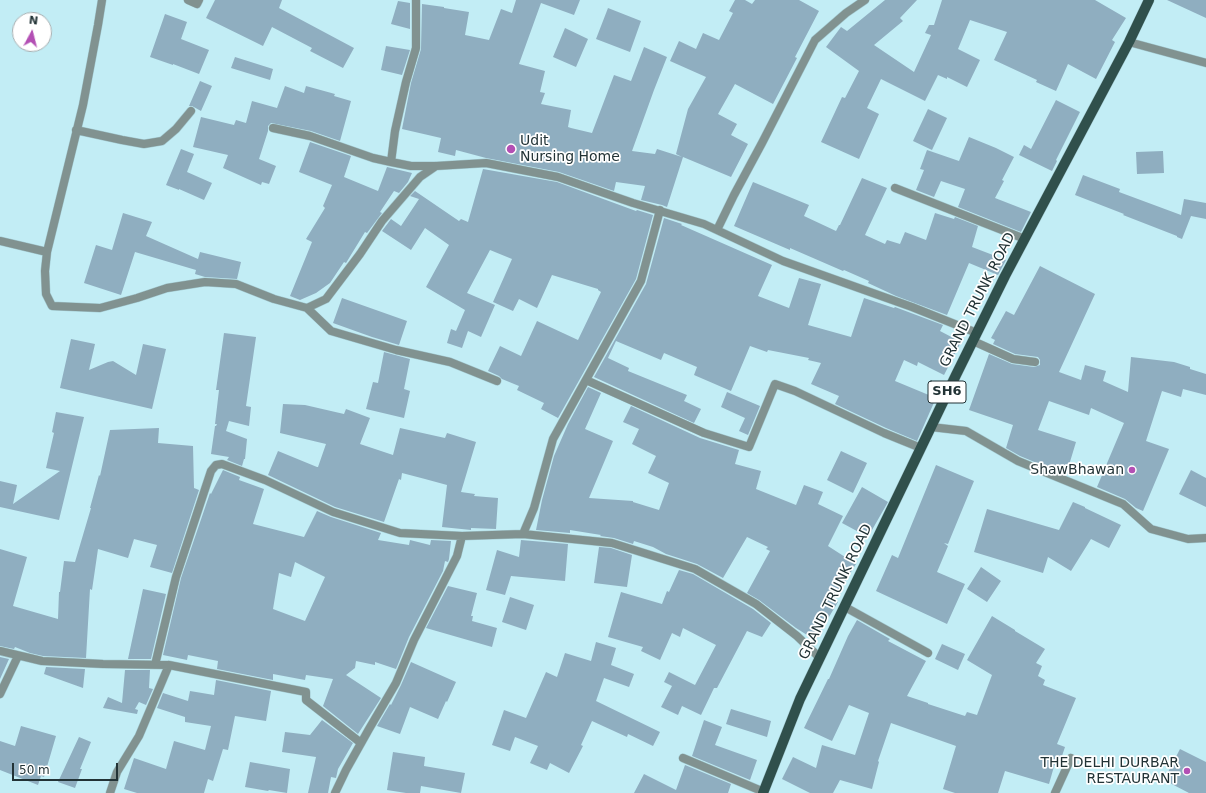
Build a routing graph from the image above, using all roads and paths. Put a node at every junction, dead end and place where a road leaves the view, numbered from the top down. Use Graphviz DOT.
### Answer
graph roads {
  1 [pos="102,0"];
  2 [pos="188,0"];
  3 [pos="200,0"];
  4 [pos="416,0"];
  5 [pos="865,0"];
  6 [pos="1149,0"];
  7 [pos="1129,42"];
  8 [pos="1206,63"];
  9 [pos="191,111"];
  10 [pos="273,128"];
  11 [pos="76,130"];
  12 [pos="390,162"];
  13 [pos="436,166"];
  14 [pos="896,188"];
  15 [pos="660,210"];
  16 [pos="717,230"];
  17 [pos="1025,239"];
  18 [pos="0,241"];
  19 [pos="47,252"];
  20 [pos="307,308"];
  21 [pos="975,337"];
  22 [pos="1035,362"];
  23 [pos="586,380"];
  24 [pos="497,381"];
  25 [pos="931,427"];
  26 [pos="921,448"];
  27 [pos="523,534"];
  28 [pos="462,536"];
  29 [pos="1206,538"];
  30 [pos="845,607"];
  31 [pos="0,651"];
  32 [pos="928,653"];
  33 [pos="18,656"];
  34 [pos="820,658"];
  35 [pos="155,665"];
  36 [pos="169,665"];
  37 [pos="0,694"];
  38 [pos="362,743"];
  39 [pos="683,758"];
  40 [pos="1072,758"];
  41 [pos="110,792"];
  42 [pos="763,792"];
  43 [pos="120,793"];
  44 [pos="335,793"];
  45 [pos="1055,793"];
  1 -- 11 [label="street"];
  2 -- 3 [label="street"];
  4 -- 12 [label="street"];
  5 -- 16 [label="street"];
  6 -- 7 [label="main road, GRAND TRUNK ROAD / SH6"];
  7 -- 8 [label="street"];
  7 -- 17 [label="main road, GRAND TRUNK ROAD / SH6"];
  9 -- 11 [label="street"];
  10 -- 12 [label="street"];
  11 -- 19 [label="street"];
  12 -- 13 [label="street"];
  13 -- 15 [label="street"];
  13 -- 20 [label="street"];
  14 -- 17 [label="street"];
  15 -- 16 [label="street"];
  15 -- 23 [label="street"];
  16 -- 21 [label="street"];
  17 -- 21 [label="main road, GRAND TRUNK ROAD / SH6"];
  18 -- 19 [label="street"];
  19 -- 20 [label="street"];
  20 -- 24 [label="street"];
  21 -- 22 [label="street"];
  21 -- 25 [label="main road, GRAND TRUNK ROAD / SH6"];
  23 -- 26 [label="street"];
  23 -- 27 [label="street"];
  25 -- 26 [label="main road, GRAND TRUNK ROAD / SH6"];
  25 -- 29 [label="street"];
  26 -- 30 [label="main road, GRAND TRUNK ROAD / SH6"];
  27 -- 28 [label="street"];
  27 -- 34 [label="street"];
  28 -- 35 [label="street"];
  28 -- 38 [label="street"];
  30 -- 32 [label="street"];
  30 -- 34 [label="main road, GRAND TRUNK ROAD / SH6"];
  31 -- 33 [label="street"];
  33 -- 35 [label="street"];
  33 -- 37 [label="street"];
  34 -- 42 [label="main road, GRAND TRUNK ROAD / SH6"];
  35 -- 36 [label="street"];
  36 -- 38 [label="street"];
  36 -- 41 [label="street"];
  38 -- 44 [label="street"];
  39 -- 42 [label="street"];
  40 -- 45 [label="street"];
  41 -- 43 [label="street"];
}
